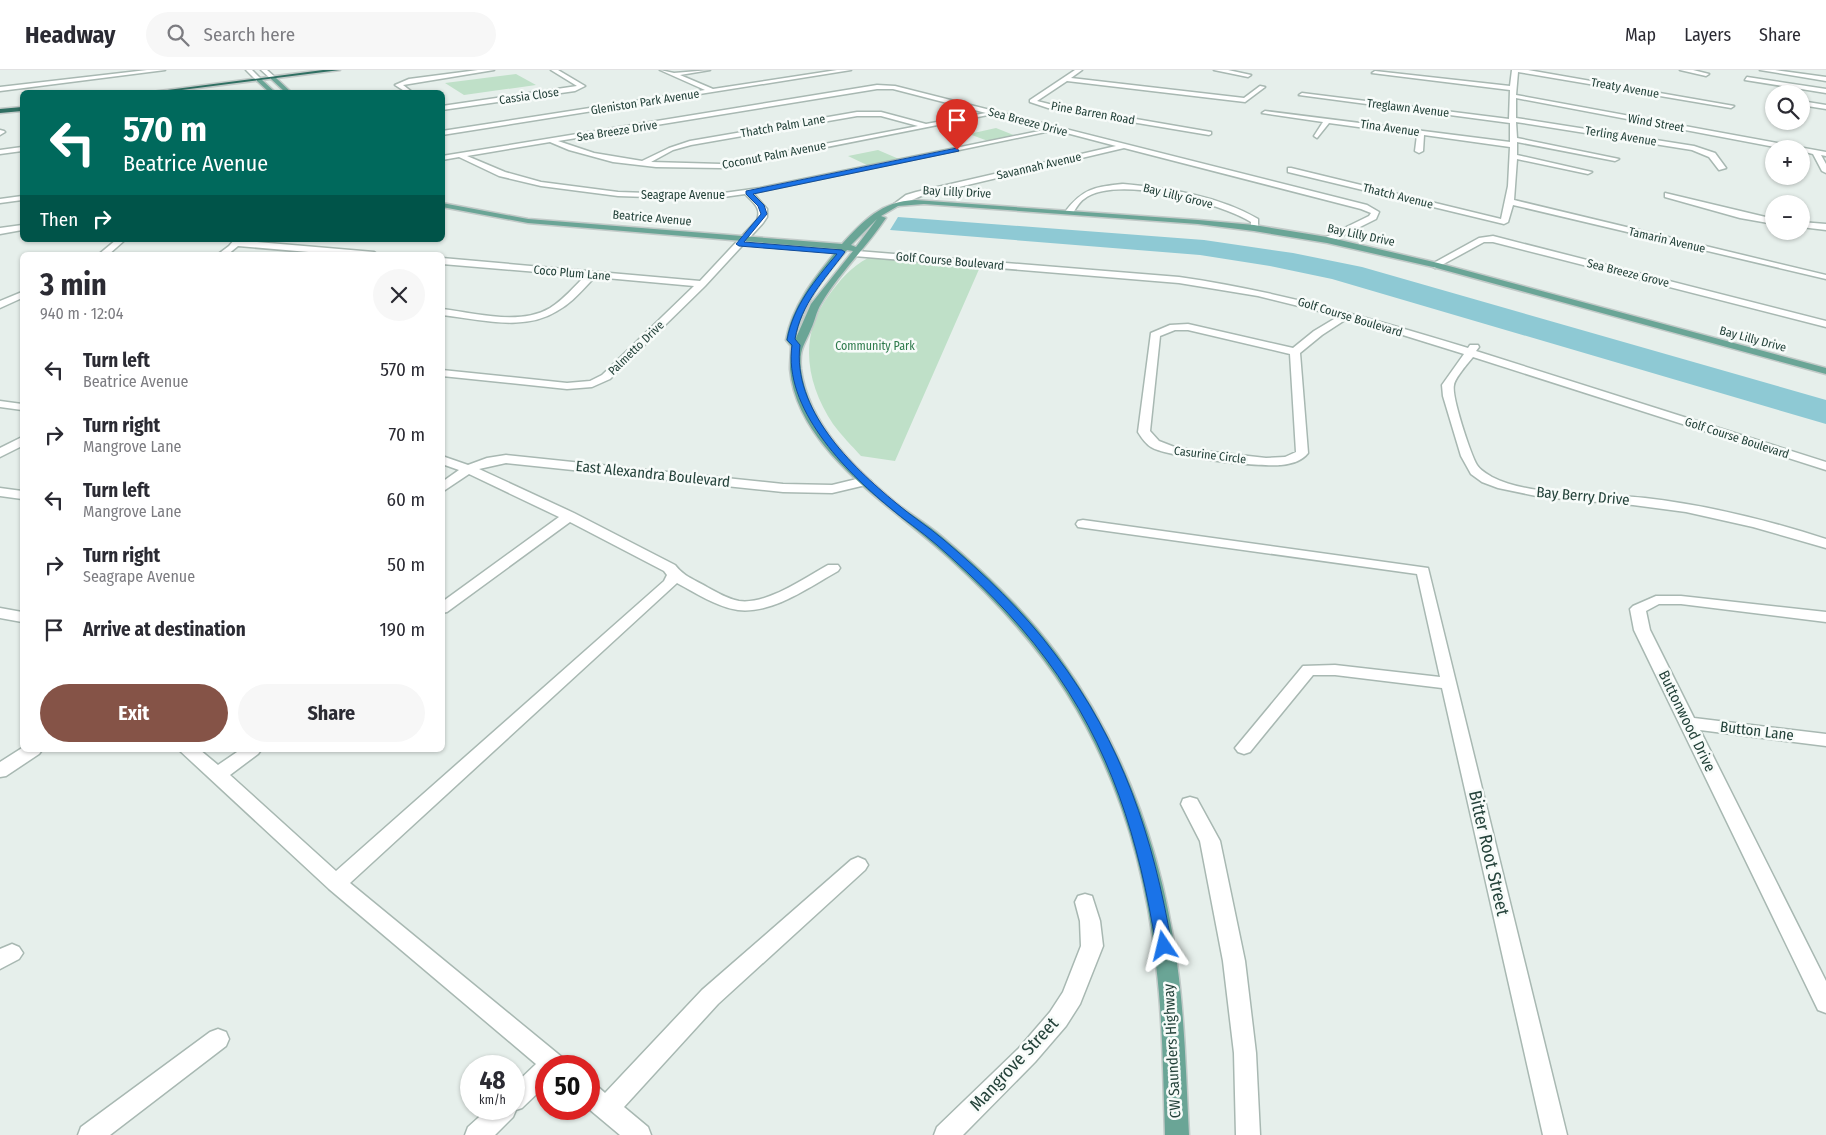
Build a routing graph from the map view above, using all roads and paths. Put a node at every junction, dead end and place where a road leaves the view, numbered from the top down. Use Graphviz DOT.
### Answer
graph roads {
  1 [pos="162,70"];
  2 [pos="249,70"];
  3 [pos="253,70"];
  4 [pos="264,70"];
  5 [pos="337,70"];
  6 [pos="491,70"];
  7 [pos="554,70"];
  8 [pos="663,70"];
  9 [pos="707,70"];
  10 [pos="805,70"];
  11 [pos="848,70"];
  12 [pos="1079,70"];
  13 [pos="1217,70"];
  14 [pos="1516,70"];
  15 [pos="1558,70"];
  16 [pos="1683,70"];
  17 [pos="1763,70"];
  18 [pos="472,71"];
  19 [pos="1375,73"];
  20 [pos="673,74"];
  21 [pos="822,74"];
  22 [pos="1706,74"];
  23 [pos="1248,75"];
  24 [pos="273,78"];
  25 [pos="1066,79"];
  26 [pos="1747,79"];
  27 [pos="1826,79"];
  28 [pos="258,80"];
  29 [pos="1262,87"];
  30 [pos="1664,87"];
  31 [pos="1512,88"];
  32 [pos="0,89"];
  33 [pos="172,90"];
  34 [pos="270,90"];
  35 [pos="286,90"];
  36 [pos="406,90"];
  37 [pos="714,91"];
  38 [pos="1826,91"];
  39 [pos="1302,95"];
  40 [pos="1348,95"];
  41 [pos="1513,96"];
  42 [pos="513,98"];
  43 [pos="1810,104"];
  44 [pos="527,105"];
  45 [pos="1731,106"];
  46 [pos="1826,107"];
  47 [pos="445,108"];
  48 [pos="20,109"];
  49 [pos="534,109"];
  50 [pos="0,112"];
  51 [pos="1266,113"];
  52 [pos="996,114"];
  53 [pos="549,117"];
  54 [pos="1512,118"];
  55 [pos="1328,120"];
  56 [pos="926,126"];
  57 [pos="1055,129"];
  58 [pos="445,133"];
  59 [pos="1209,133"];
  60 [pos="1421,133"];
  61 [pos="1317,136"];
  62 [pos="552,141"];
  63 [pos="1514,142"];
  64 [pos="1765,143"];
  65 [pos="1124,147"];
  66 [pos="20,149"];
  67 [pos="1419,151"];
  68 [pos="1810,151"];
  69 [pos="0,152"];
  70 [pos="1816,152"];
  71 [pos="1826,154"];
  72 [pos="459,155"];
  73 [pos="1513,156"];
  74 [pos="445,157"];
  75 [pos="1615,159"];
  76 [pos="644,163"];
  77 [pos="1722,168"];
  78 [pos="1291,170"];
  79 [pos="1826,171"];
  80 [pos="1588,172"];
  81 [pos="748,193"];
  82 [pos="1668,195"];
  83 [pos="20,198"];
  84 [pos="0,201"];
  85 [pos="1510,202"];
  86 [pos="898,204"];
  87 [pos="445,206"];
  88 [pos="1069,212"];
  89 [pos="880,213"];
  90 [pos="445,214"];
  91 [pos="1765,220"];
  92 [pos="1810,225"];
  93 [pos="1825,226"];
  94 [pos="20,228"];
  95 [pos="1254,228"];
  96 [pos="0,231"];
  97 [pos="1327,240"];
  98 [pos="742,241"];
  99 [pos="119,242"];
  100 [pos="236,242"];
  101 [pos="245,242"];
  102 [pos="844,250"];
  103 [pos="859,251"];
  104 [pos="106,252"];
  105 [pos="224,252"];
  106 [pos="327,252"];
  107 [pos="445,261"];
  108 [pos="1435,265"];
  109 [pos="593,274"];
  110 [pos="1823,277"];
  111 [pos="702,284"];
  112 [pos="20,296"];
  113 [pos="0,305"];
  114 [pos="445,312"];
  115 [pos="1347,315"];
  116 [pos="1826,324"];
  117 [pos="796,345"];
  118 [pos="1471,350"];
  119 [pos="1295,352"];
  120 [pos="1826,371"];
  121 [pos="445,372"];
  122 [pos="0,404"];
  123 [pos="20,407"];
  124 [pos="20,442"];
  125 [pos="0,454"];
  126 [pos="1826,457"];
  127 [pos="445,461"];
  128 [pos="1826,466"];
  129 [pos="468,469"];
  130 [pos="865,481"];
  131 [pos="445,486"];
  132 [pos="0,492"];
  133 [pos="20,495"];
  134 [pos="569,516"];
  135 [pos="1083,524"];
  136 [pos="1826,544"];
  137 [pos="833,568"];
  138 [pos="674,575"];
  139 [pos="445,607"];
  140 [pos="0,613"];
  141 [pos="20,617"];
  142 [pos="1826,617"];
  143 [pos="1449,683"];
  144 [pos="1688,723"];
  145 [pos="1826,740"];
  146 [pos="1244,748"];
  147 [pos="29,752"];
  148 [pos="190,752"];
  149 [pos="249,752"];
  150 [pos="0,771"];
  151 [pos="218,775"];
  152 [pos="1190,804"];
  153 [pos="858,865"];
  154 [pos="336,883"];
  155 [pos="1085,902"];
  156 [pos="1826,1003"];
  157 [pos="218,1039"];
  158 [pos="537,1055"];
  159 [pos="535,1081"];
  160 [pos="525,1090"];
  161 [pos="600,1099"];
  162 [pos="600,1103"];
  163 [pos="493,1120"];
  164 [pos="90,1135"];
  165 [pos="477,1135"];
  166 [pos="639,1135"];
  167 [pos="946,1135"];
  168 [pos="1177,1135"];
  169 [pos="1248,1135"];
  170 [pos="1555,1135"];
  1 -- 32 [label="street"];
  2 -- 3 [label="street"];
  2 -- 28 [label="street"];
  4 -- 24 [label="street"];
  5 -- 24 [label="highway"];
  6 -- 18 [label="street"];
  7 -- 42 [label="street, Cassia Close"];
  8 -- 20 [label="street"];
  9 -- 20 [label="street"];
  10 -- 21 [label="street"];
  11 -- 21 [label="street, Gleniston Park Avenue"];
  12 -- 25 [label="street, Pine Barren Road"];
  13 -- 23 [label="street"];
  14 -- 31 [label="street"];
  14 -- 45 [label="street, Treaty Avenue"];
  15 -- 30 [label="street"];
  16 -- 22 [label="street"];
  17 -- 27 [label="street"];
  18 -- 36 [label="street"];
  19 -- 31 [label="street"];
  20 -- 37 [label="street"];
  21 -- 37 [label="street, Gleniston Park Avenue"];
  24 -- 28 [label="highway"];
  24 -- 35 [label="main road"];
  25 -- 29 [label="street"];
  25 -- 59 [label="street, Pine Barren Road"];
  26 -- 38 [label="street"];
  28 -- 33 [label="highway"];
  28 -- 34 [label="main road"];
  31 -- 41 [label="street"];
  37 -- 53 [label="street, Gleniston Park Avenue"];
  39 -- 54 [label="street, Treglawn Avenue"];
  40 -- 54 [label="street"];
  41 -- 54 [label="street"];
  41 -- 64 [label="street, Wind Street"];
  42 -- 44 [label="street"];
  42 -- 47 [label="street, Cassia Close"];
  43 -- 46 [label="street"];
  48 -- 50 [label="highway"];
  49 -- 53 [label="street"];
  51 -- 55 [label="street, Tina Avenue"];
  52 -- 56 [label="street, Coconut Palm Avenue"];
  52 -- 57 [label="street, Sea Breeze Drive"];
  52 -- 62 [label="street, Sea Breeze Drive"];
  53 -- 58 [label="street, Gleniston Park Avenue"];
  54 -- 63 [label="street"];
  54 -- 77 [label="street, Terling Avenue"];
  55 -- 60 [label="street, Tina Avenue"];
  55 -- 61 [label="street"];
  56 -- 76 [label="street, Coconut Palm Avenue"];
  56 -- 76 [label="street, Thatch Palm Lane"];
  57 -- 65 [label="street, Sea Breeze Drive"];
  57 -- 81 [label="street, Seagrape Avenue"];
  60 -- 63 [label="street, Tina Avenue"];
  60 -- 67 [label="street"];
  62 -- 72 [label="street, Sea Breeze Drive"];
  62 -- 76 [label="street, Coconut Palm Avenue"];
  63 -- 73 [label="street"];
  63 -- 75 [label="street, Tina Avenue"];
  65 -- 86 [label="street, Savannah Avenue"];
  65 -- 97 [label="street, Sea Breeze Drive"];
  66 -- 69 [label="street"];
  68 -- 70 [label="street, Wind Street"];
  70 -- 71 [label="street, Wind Street"];
  70 -- 79 [label="street"];
  72 -- 74 [label="street, Sea Breeze Drive"];
  72 -- 81 [label="street, Seagrape Avenue"];
  73 -- 80 [label="street"];
  73 -- 85 [label="street"];
  78 -- 85 [label="street, Thatch Avenue"];
  81 -- 98 [label="street, Palmetto Drive"];
  82 -- 91 [label="street"];
  83 -- 84 [label="street"];
  85 -- 110 [label="street, Tamarin Avenue"];
  86 -- 88 [label="main road, Bay Lilly Drive"];
  86 -- 89 [label="main road, Bay Lilly Drive"];
  87 -- 98 [label="main road, Beatrice Avenue"];
  88 -- 95 [label="main road, Bay Lilly Drive"];
  88 -- 95 [label="street, Bay Lilly Grove"];
  89 -- 102 [label="main road, CW Saunders Highway"];
  89 -- 103 [label="main road, CW Saunders Highway"];
  90 -- 98 [label="main road, Beatrice Avenue"];
  92 -- 93 [label="street"];
  94 -- 96 [label="street"];
  95 -- 97 [label="main road, Bay Lilly Drive"];
  97 -- 108 [label="main road, Bay Lilly Drive"];
  98 -- 102 [label="main road, Beatrice Avenue"];
  98 -- 111 [label="street, Palmetto Drive"];
  99 -- 104 [label="street"];
  100 -- 105 [label="street"];
  101 -- 106 [label="street"];
  102 -- 103 [label="main road, Beatrice Avenue"];
  102 -- 117 [label="main road, CW Saunders Highway"];
  103 -- 115 [label="street, Golf Course Boulevard"];
  103 -- 117 [label="main road, CW Saunders Highway"];
  103 -- 118 [label="street, Golf Course Boulevard"];
  107 -- 109 [label="street, Coco Plum Lane"];
  108 -- 116 [label="street, Sea Breeze Grove"];
  108 -- 120 [label="main road, Bay Lilly Drive"];
  109 -- 111 [label="street, Coco Plum Lane"];
  109 -- 114 [label="street"];
  111 -- 121 [label="street, Palmetto Drive"];
  112 -- 113 [label="street"];
  115 -- 118 [label="street, Golf Course Boulevard"];
  115 -- 119 [label="street"];
  117 -- 130 [label="main road, CW Saunders Highway"];
  118 -- 126 [label="street, Golf Course Boulevard"];
  118 -- 128 [label="street, Golf Course Boulevard"];
  118 -- 136 [label="street, Bay Berry Drive"];
  119 -- 119 [label="street, Casurine Circle"];
  122 -- 123 [label="street"];
  124 -- 125 [label="street"];
  127 -- 129 [label="street"];
  129 -- 130 [label="street, East Alexandra Boulevard"];
  129 -- 131 [label="street, East Alexandra Boulevard"];
  129 -- 134 [label="street"];
  130 -- 168 [label="main road, CW Saunders Highway"];
  132 -- 133 [label="street"];
  134 -- 138 [label="street"];
  134 -- 139 [label="street"];
  135 -- 143 [label="street, Bitter Root Street"];
  137 -- 138 [label="street"];
  138 -- 154 [label="street"];
  140 -- 141 [label="street"];
  142 -- 144 [label="street, Buttonwood Drive"];
  143 -- 146 [label="street"];
  143 -- 170 [label="street, Bitter Root Street"];
  144 -- 145 [label="street, Button Lane"];
  144 -- 156 [label="street, Buttonwood Drive"];
  147 -- 150 [label="street"];
  148 -- 151 [label="street"];
  149 -- 151 [label="street"];
  151 -- 154 [label="street"];
  152 -- 169 [label="street"];
  153 -- 161 [label="street"];
  154 -- 158 [label="street"];
  155 -- 167 [label="street, Mangrove Street"];
  157 -- 164 [label="street"];
  159 -- 160 [label="street"];
  162 -- 166 [label="street"];
  163 -- 165 [label="street"];
}
